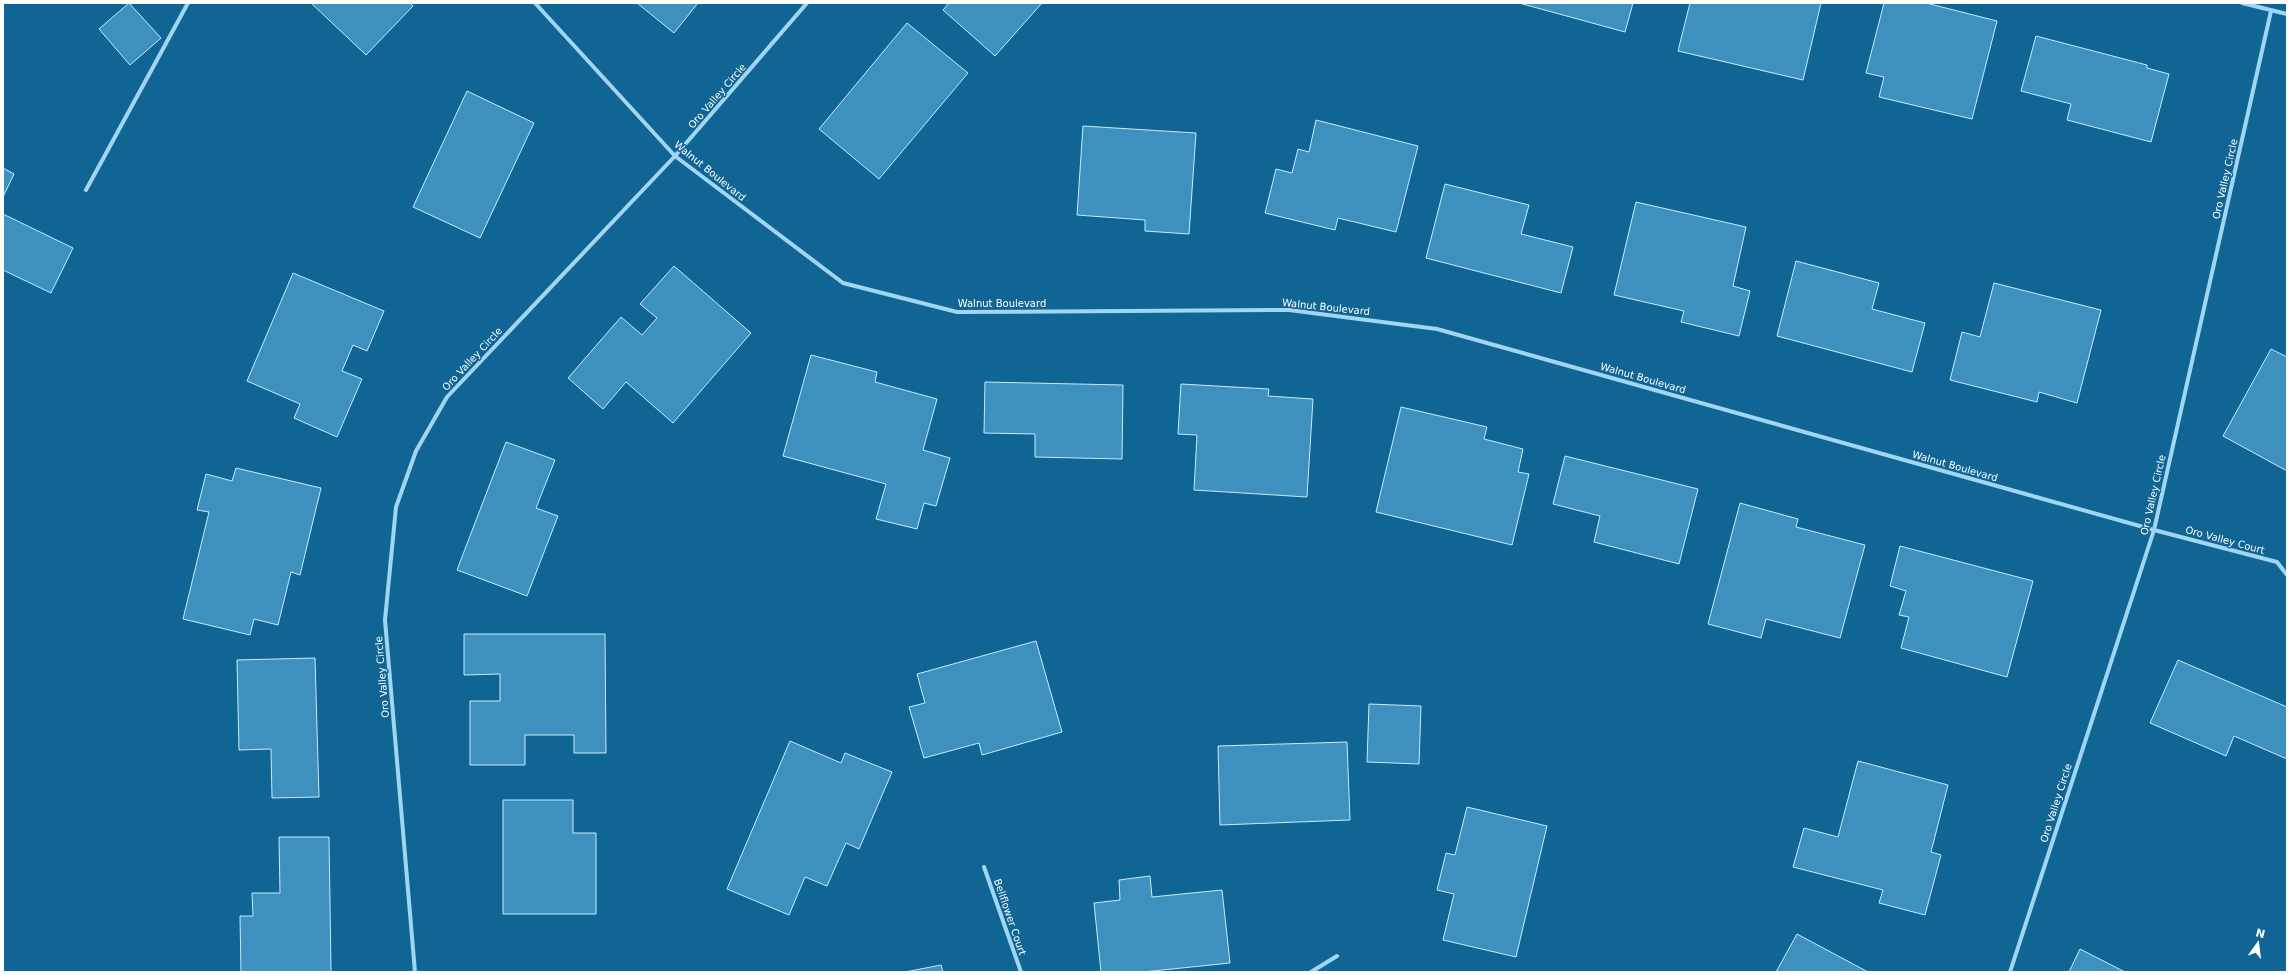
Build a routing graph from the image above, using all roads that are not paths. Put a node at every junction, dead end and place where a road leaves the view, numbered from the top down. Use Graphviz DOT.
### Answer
graph roads {
  1 [pos="188,3"];
  2 [pos="535,3"];
  3 [pos="807,3"];
  4 [pos="2242,3"];
  5 [pos="2271,11"];
  6 [pos="2287,14"];
  7 [pos="675,156"];
  8 [pos="86,190"];
  9 [pos="2154,530"];
  10 [pos="2287,575"];
  11 [pos="984,867"];
  12 [pos="1337,956"];
  13 [pos="415,972"];
  14 [pos="1021,972"];
  15 [pos="1310,972"];
  16 [pos="2010,972"];
  1 -- 8 [label="street"];
  2 -- 7 [label="street, Walnut Boulevard"];
  3 -- 7 [label="street, Oro Valley Circle"];
  4 -- 5 [label="street"];
  5 -- 6 [label="street"];
  5 -- 9 [label="street, Oro Valley Circle"];
  7 -- 9 [label="street, Walnut Boulevard"];
  7 -- 13 [label="street, Oro Valley Circle"];
  9 -- 10 [label="street, Oro Valley Court"];
  9 -- 16 [label="street, Oro Valley Circle"];
  11 -- 14 [label="street, Bellflower Court"];
  12 -- 15 [label="street"];
}
